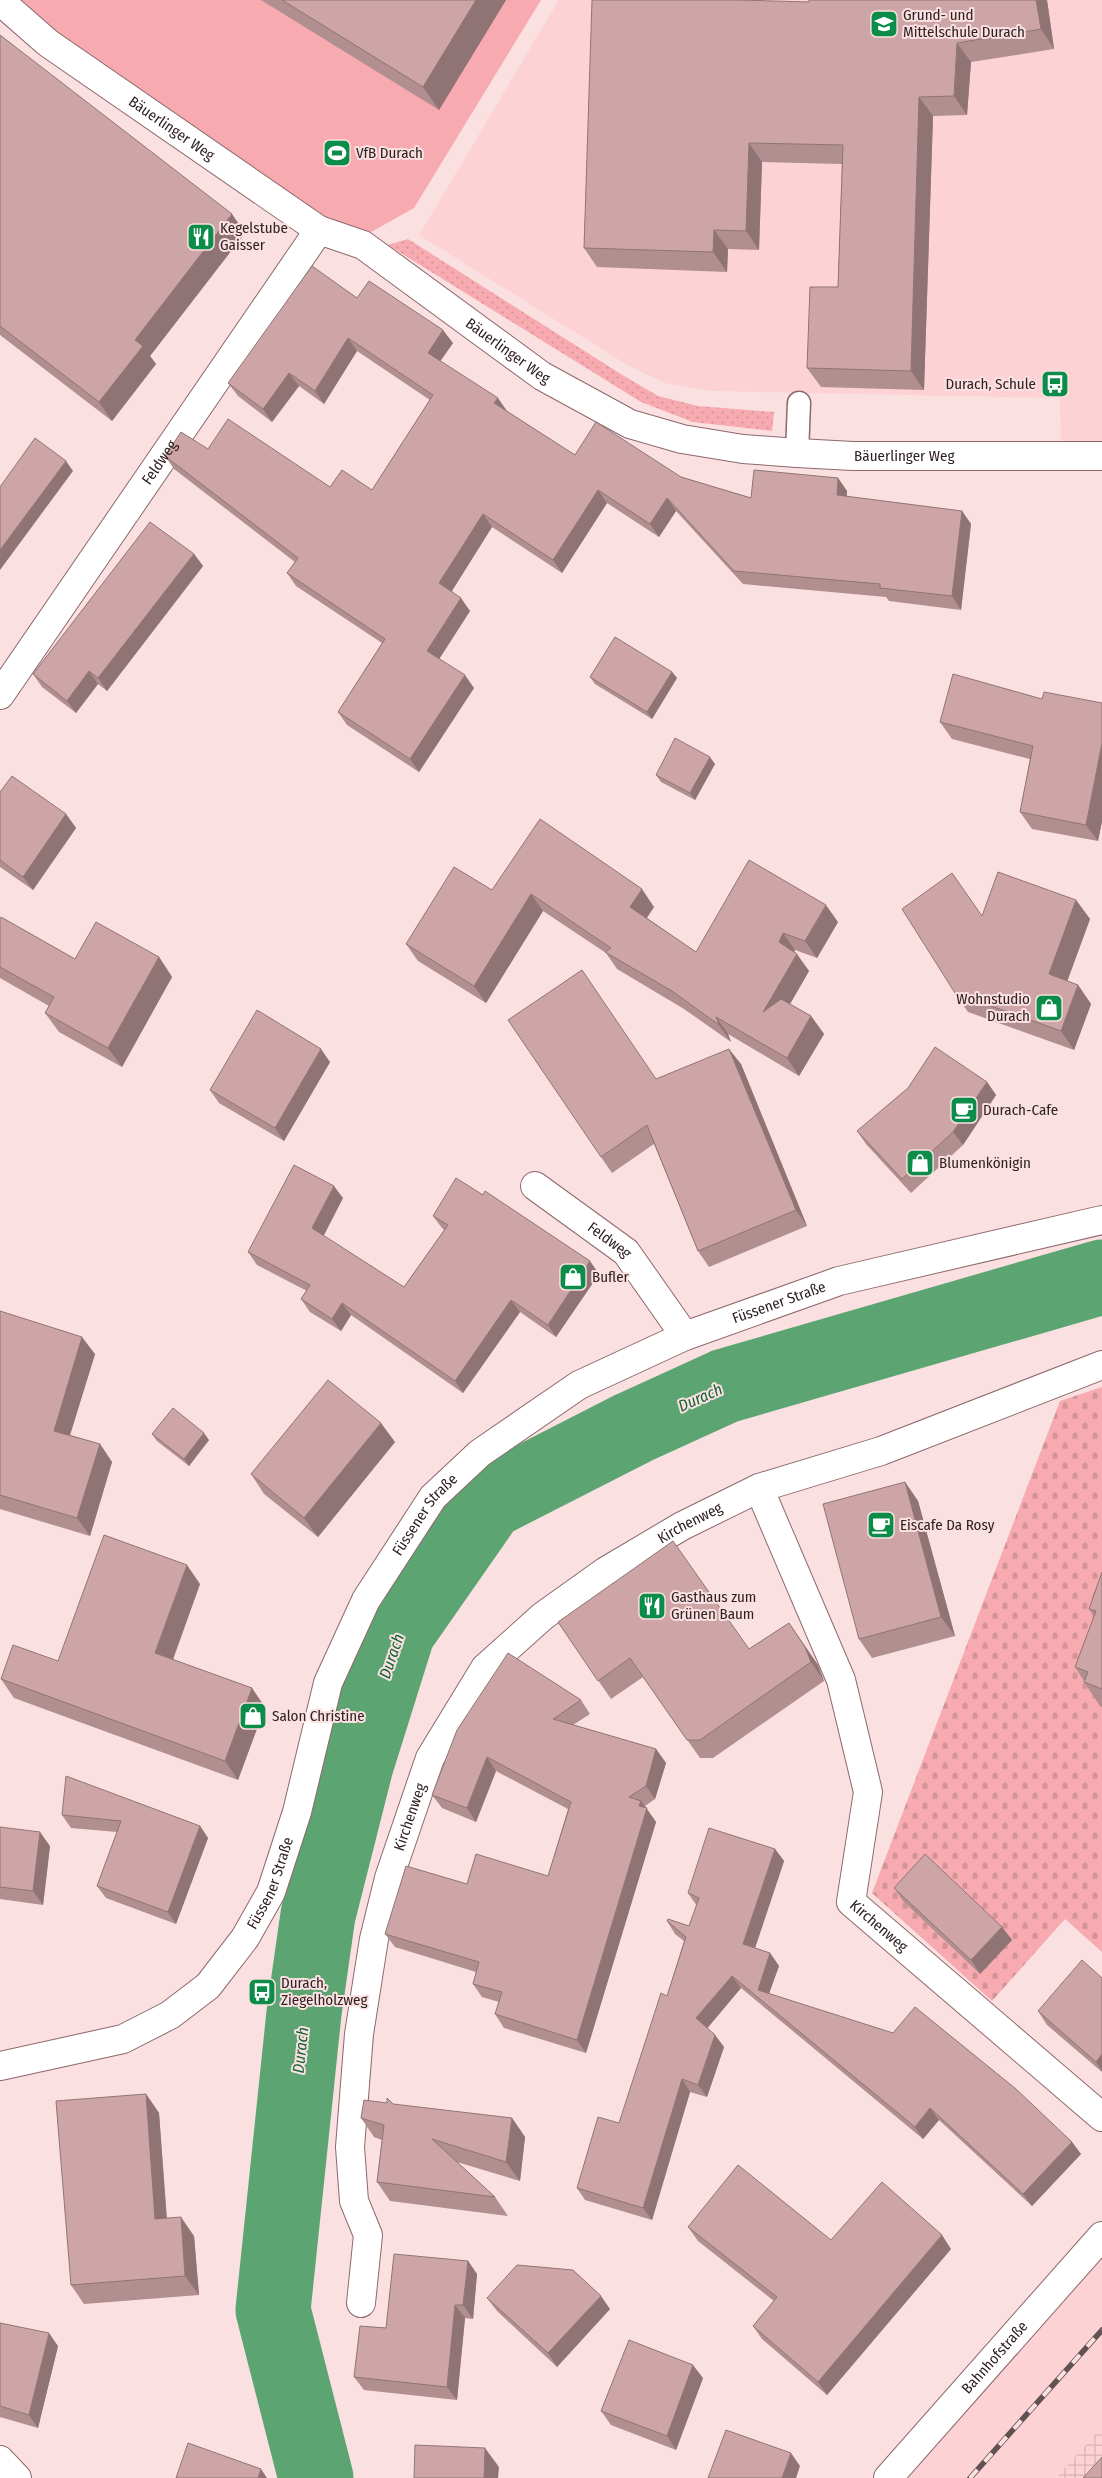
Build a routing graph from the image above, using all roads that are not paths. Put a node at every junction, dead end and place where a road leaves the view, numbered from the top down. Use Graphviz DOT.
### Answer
graph roads {
  1 [pos="0,0"];
  2 [pos="319,230"];
  3 [pos="799,403"];
  4 [pos="797,453"];
  5 [pos="1102,456"];
  6 [pos="0,695"];
  7 [pos="535,1186"];
  8 [pos="1102,1220"];
  9 [pos="685,1336"];
  10 [pos="1102,1364"];
  11 [pos="759,1488"];
  12 [pos="0,2066"];
  13 [pos="1102,2116"];
  14 [pos="1102,2236"];
  15 [pos="361,2303"];
  16 [pos="0,2460"];
  17 [pos="18,2478"];
  18 [pos="888,2478"];
  1 -- 2 [label="street, Bäuerlinger Weg"];
  2 -- 4 [label="street, Bäuerlinger Weg"];
  2 -- 6 [label="street, Feldweg"];
  3 -- 4 [label="lane"];
  4 -- 5 [label="street, Bäuerlinger Weg"];
  7 -- 9 [label="street, Feldweg"];
  8 -- 9 [label="street, Füssener Straße"];
  9 -- 12 [label="street, Füssener Straße"];
  10 -- 11 [label="street, Kirchenweg"];
  11 -- 13 [label="street, Kirchenweg"];
  11 -- 15 [label="street, Kirchenweg"];
  14 -- 18 [label="street, Bahnhofstraße"];
  16 -- 17 [label="street"];
}
